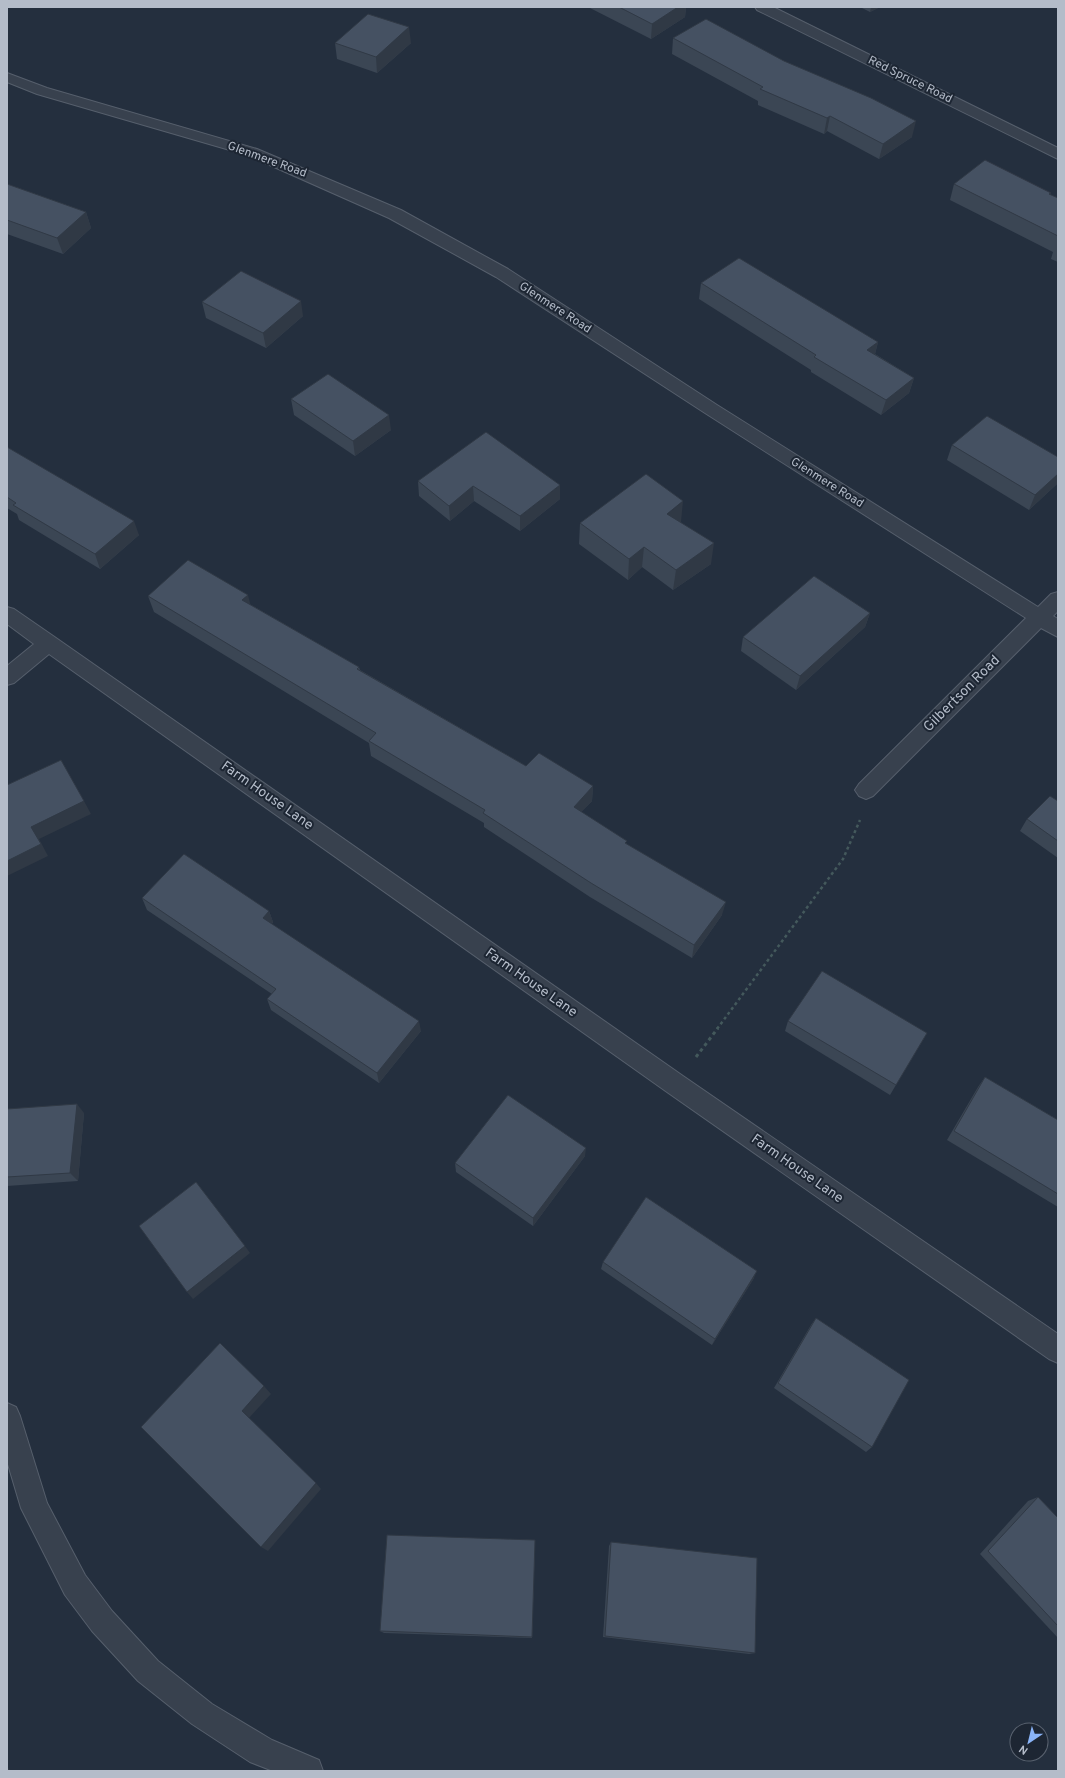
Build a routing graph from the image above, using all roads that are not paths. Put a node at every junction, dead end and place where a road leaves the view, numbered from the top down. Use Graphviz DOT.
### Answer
graph roads {
  1 [pos="762,7"];
  2 [pos="7,77"];
  3 [pos="1054,147"];
  4 [pos="1058,598"];
  5 [pos="7,614"];
  6 [pos="1039,617"];
  7 [pos="1058,629"];
  8 [pos="49,643"];
  9 [pos="7,677"];
  10 [pos="866,790"];
  11 [pos="1058,1350"];
  12 [pos="7,1416"];
  13 [pos="308,1771"];
  1 -- 3 [label="street, Red Spruce Road"];
  2 -- 6 [label="street, Glenmere Road"];
  4 -- 6 [label="street, Gilbertson Road"];
  5 -- 8 [label="street, Farm House Lane"];
  6 -- 7 [label="street, Glenmere Road"];
  6 -- 10 [label="street, Gilbertson Road"];
  8 -- 9 [label="street"];
  8 -- 11 [label="street, Farm House Lane"];
  12 -- 13 [label="street"];
}
